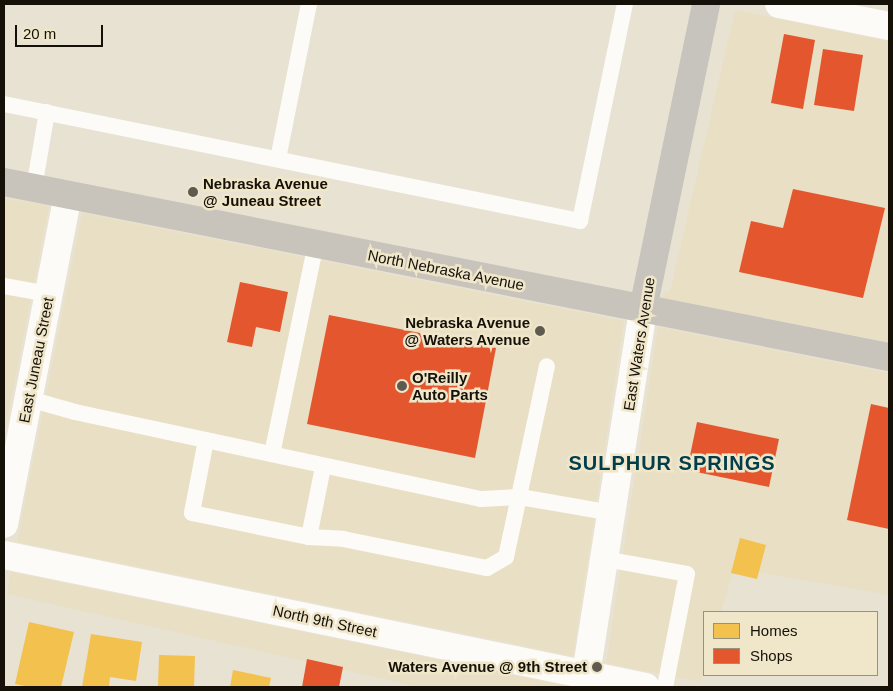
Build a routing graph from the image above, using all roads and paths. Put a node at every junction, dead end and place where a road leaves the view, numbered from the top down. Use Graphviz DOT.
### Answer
graph roads {
  1 [pos="309,4"];
  2 [pos="625,4"];
  3 [pos="706,4"];
  4 [pos="779,4"];
  5 [pos="826,8"];
  6 [pos="889,26"];
  7 [pos="4,104"];
  8 [pos="47,112"];
  9 [pos="278,159"];
  10 [pos="4,182"];
  11 [pos="34,188"];
  12 [pos="68,195"];
  13 [pos="316,244"];
  14 [pos="4,286"];
  15 [pos="49,294"];
  16 [pos="643,309"];
  17 [pos="889,357"];
  18 [pos="546,366"];
  19 [pos="29,399"];
  20 [pos="206,440"];
  21 [pos="272,454"];
  22 [pos="323,466"];
  23 [pos="520,498"];
  24 [pos="612,513"];
  25 [pos="4,524"];
  26 [pos="308,538"];
  27 [pos="4,555"];
  28 [pos="605,559"];
  29 [pos="586,681"];
  30 [pos="646,687"];
  31 [pos="664,687"];
  1 -- 9 [label="lane"];
  2 -- 9 [label="lane"];
  3 -- 16 [label="main road, East Waters Avenue"];
  4 -- 5 [label="street"];
  5 -- 6 [label="street"];
  7 -- 8 [label="lane"];
  8 -- 9 [label="lane"];
  8 -- 11 [label="lane"];
  10 -- 11 [label="main road, North Nebraska Avenue"];
  11 -- 12 [label="main road, North Nebraska Avenue"];
  12 -- 13 [label="main road, North Nebraska Avenue"];
  12 -- 15 [label="street, East Juneau Street"];
  13 -- 16 [label="main road, North Nebraska Avenue"];
  13 -- 21 [label="lane"];
  14 -- 15 [label="lane"];
  15 -- 19 [label="street, East Juneau Street"];
  16 -- 17 [label="main road, North Nebraska Avenue"];
  16 -- 24 [label="street, East Waters Avenue"];
  18 -- 23 [label="lane"];
  19 -- 20 [label="lane"];
  19 -- 25 [label="street, East Juneau Street"];
  20 -- 21 [label="lane"];
  20 -- 26 [label="lane"];
  21 -- 22 [label="lane"];
  22 -- 23 [label="lane"];
  22 -- 26 [label="lane"];
  23 -- 24 [label="lane"];
  23 -- 26 [label="lane"];
  24 -- 28 [label="street, East Waters Avenue"];
  27 -- 29 [label="street, North 9th Street"];
  28 -- 29 [label="street, East Waters Avenue"];
  28 -- 31 [label="lane"];
  29 -- 30 [label="street, North 9th Street"];
}
